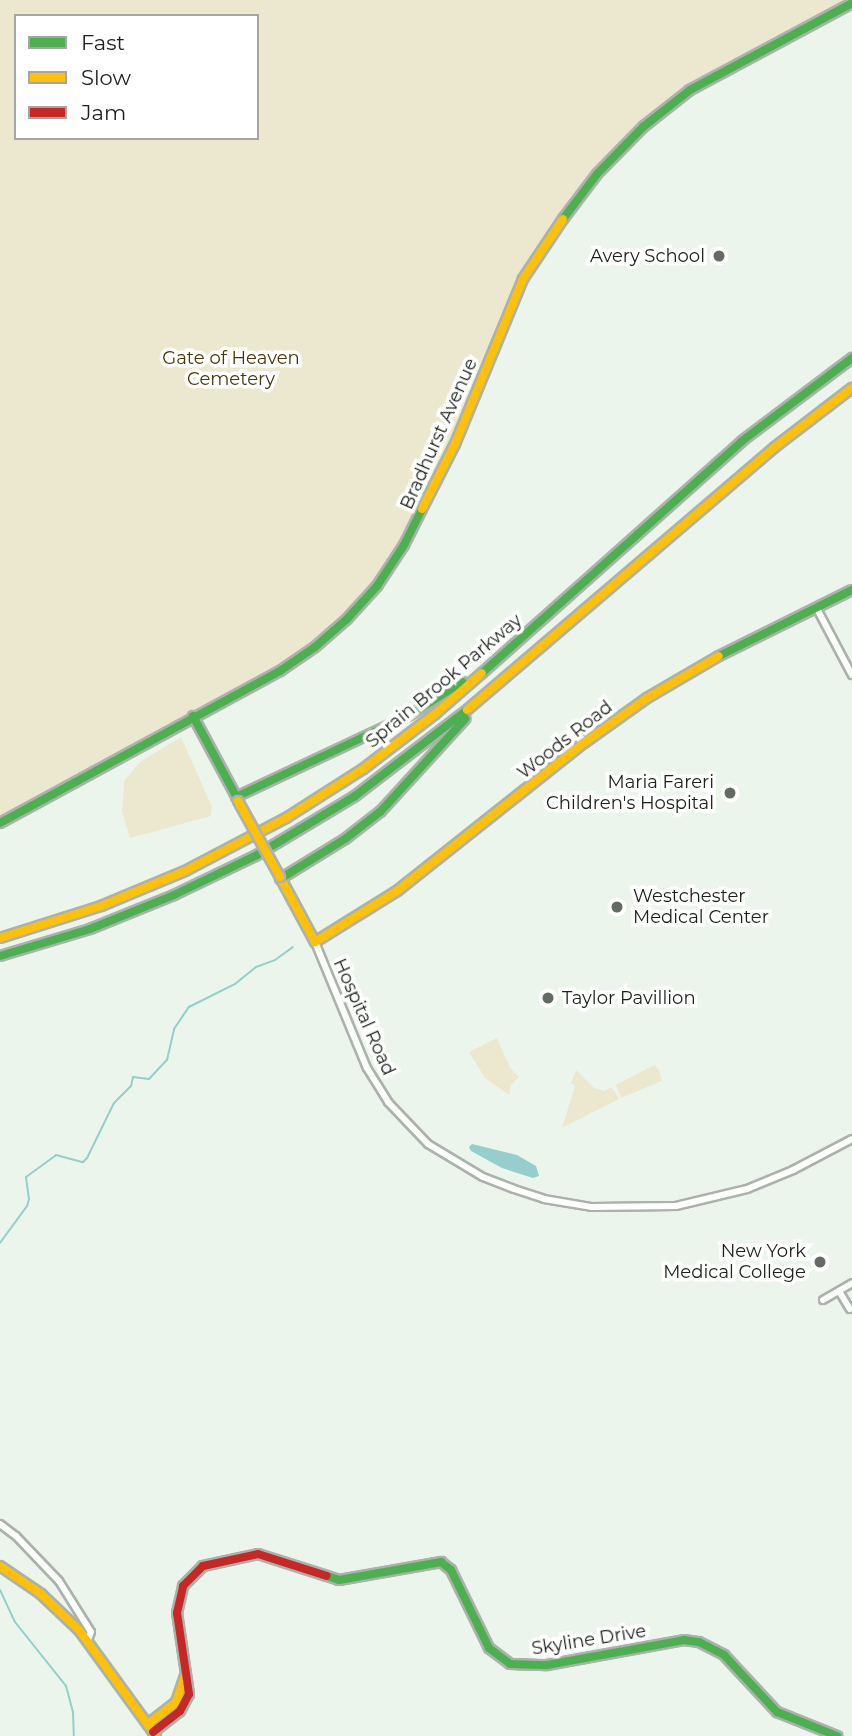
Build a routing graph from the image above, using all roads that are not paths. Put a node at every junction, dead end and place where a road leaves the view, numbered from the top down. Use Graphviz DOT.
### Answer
graph roads {
  1 [pos="852,3"];
  2 [pos="852,358"];
  3 [pos="852,388"];
  4 [pos="852,590"];
  5 [pos="817,607"];
  6 [pos="493,662"];
  7 [pos="852,675"];
  8 [pos="489,692"];
  9 [pos="193,716"];
  10 [pos="237,799"];
  11 [pos="0,823"];
  12 [pos="280,878"];
  13 [pos="0,938"];
  14 [pos="315,942"];
  15 [pos="0,956"];
  16 [pos="852,1139"];
  17 [pos="852,1283"];
  18 [pos="839,1291"];
  19 [pos="823,1300"];
  20 [pos="850,1309"];
  21 [pos="0,1524"];
  22 [pos="0,1566"];
  23 [pos="88,1640"];
  24 [pos="153,1731"];
  25 [pos="836,1736"];
  1 -- 9 [label="main road, Bradhurst Avenue"];
  2 -- 6 [label="main road, Sprain Brook Parkway"];
  3 -- 8 [label="main road, Sprain Brook Parkway"];
  4 -- 5 [label="main road, Woods Road"];
  5 -- 7 [label="street"];
  5 -- 14 [label="main road, Woods Road"];
  6 -- 10 [label="main road"];
  6 -- 13 [label="main road, Sprain Brook Parkway"];
  8 -- 12 [label="main road"];
  8 -- 15 [label="main road, Sprain Brook Parkway"];
  9 -- 10 [label="main road, Hospital Road"];
  9 -- 11 [label="main road, Bradhurst Avenue"];
  10 -- 12 [label="main road, Hospital Road, bridge"];
  12 -- 14 [label="main road, Hospital Road"];
  14 -- 16 [label="street, Hospital Road"];
  17 -- 18 [label="street"];
  18 -- 19 [label="street"];
  18 -- 20 [label="street"];
  21 -- 23 [label="street"];
  22 -- 23 [label="main road"];
  23 -- 24 [label="main road"];
  24 -- 25 [label="main road, Skyline Drive"];
}
